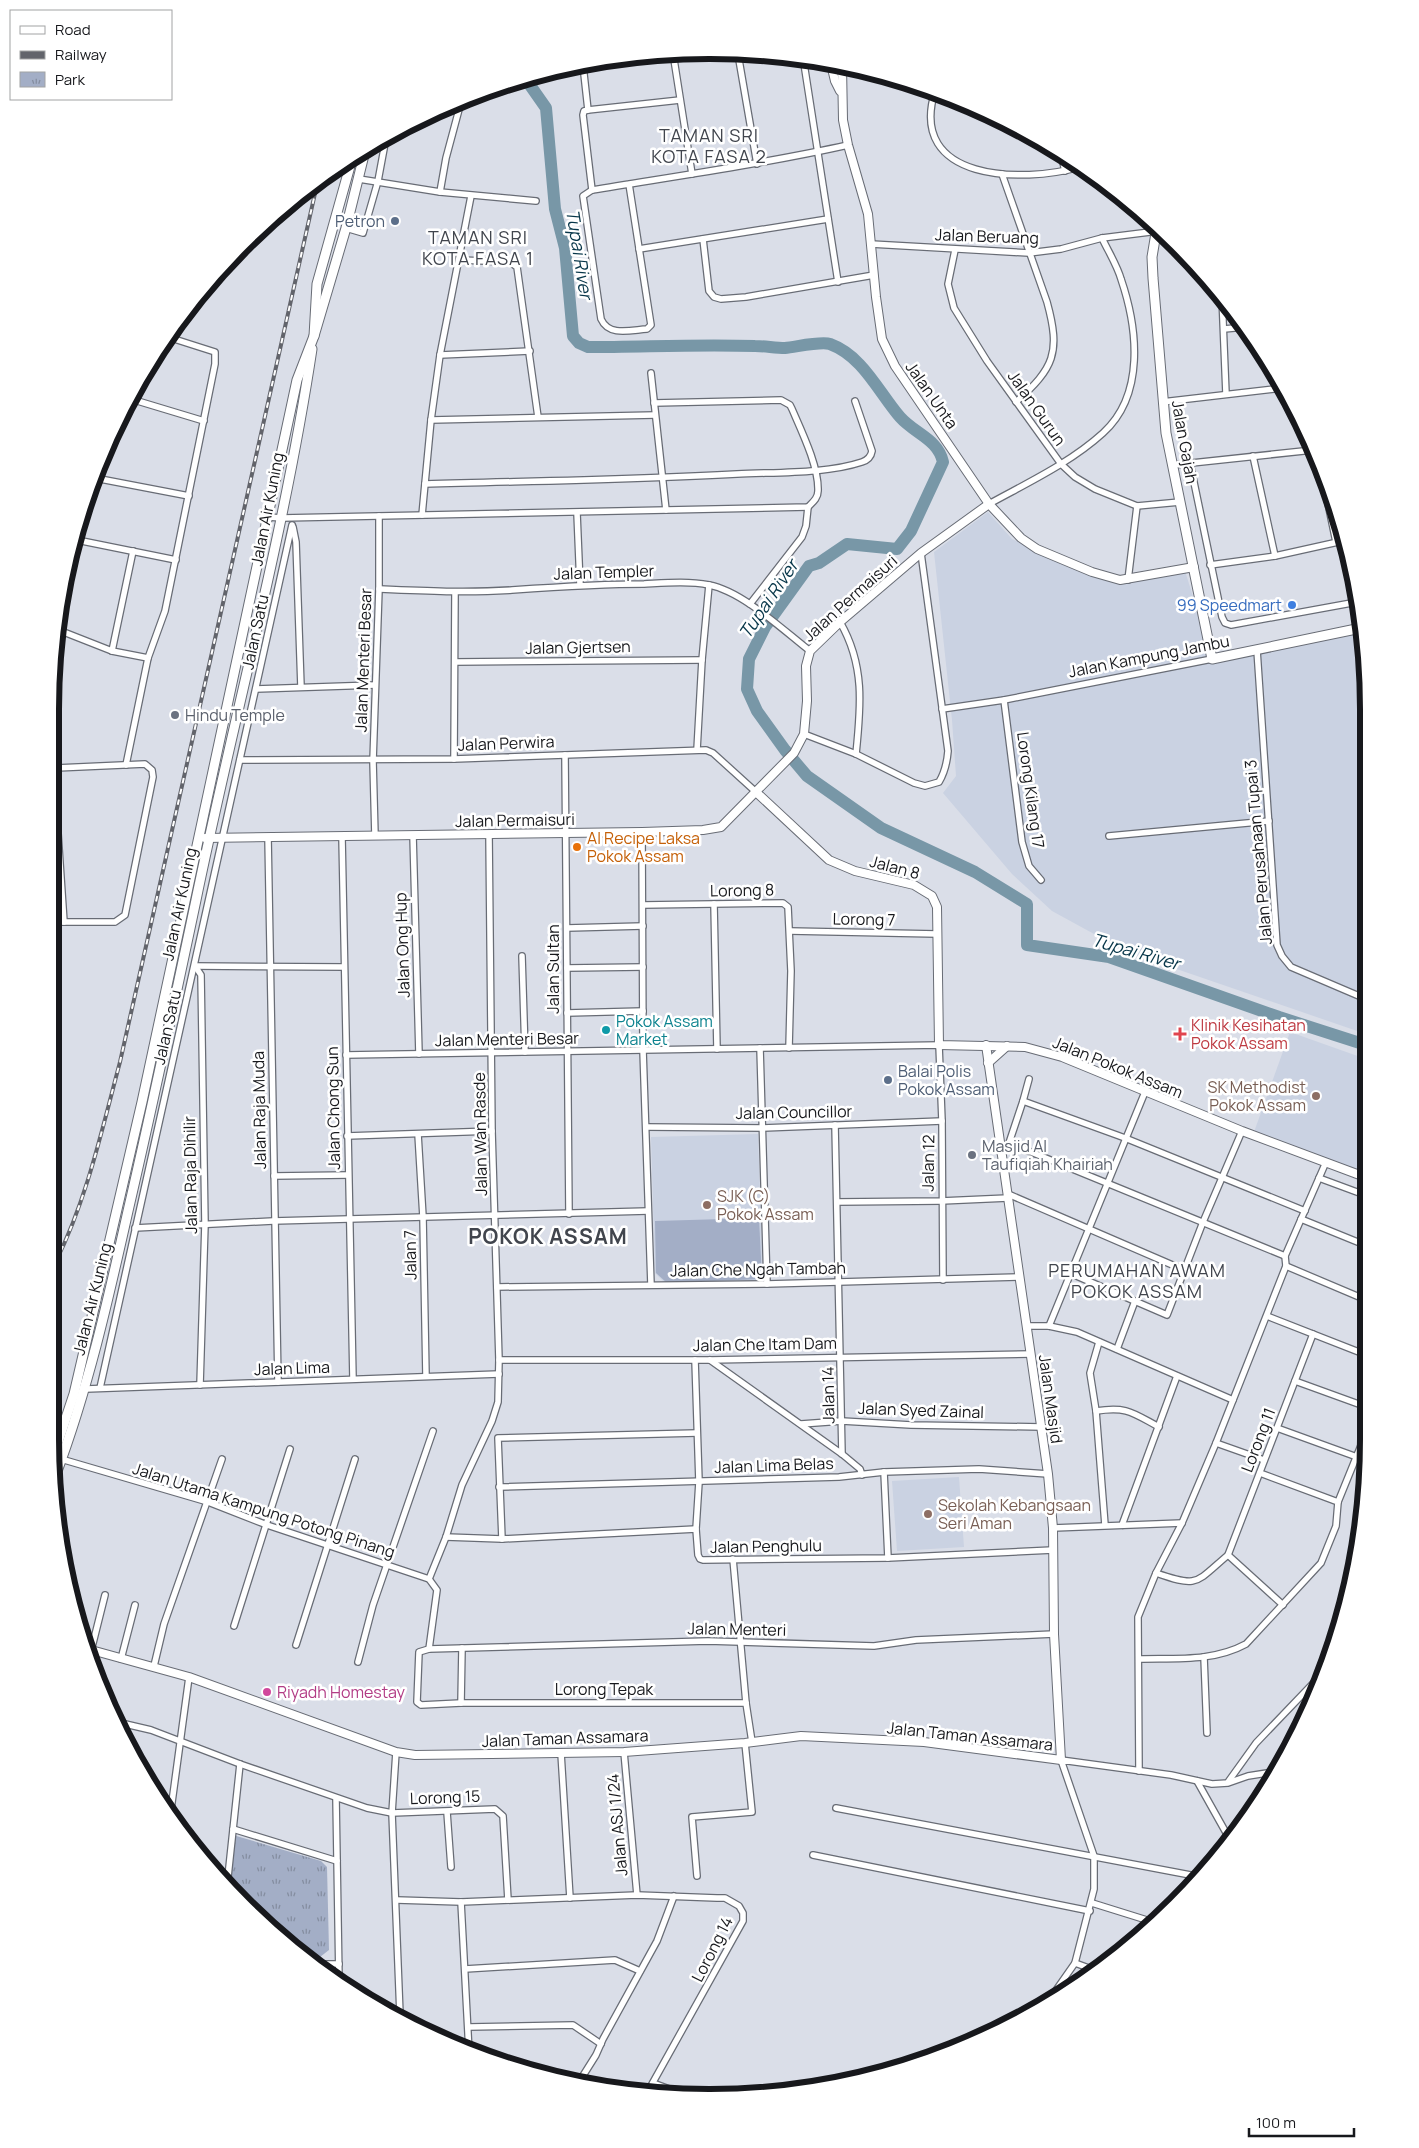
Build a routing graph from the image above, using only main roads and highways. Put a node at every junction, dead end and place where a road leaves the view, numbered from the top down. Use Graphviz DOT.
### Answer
graph roads {
  1 [pos="363,159"];
  2 [pos="350,167"];
  3 [pos="1157,236"];
  4 [pos="314,336"];
  5 [pos="1355,629"];
  6 [pos="1212,659"];
  7 [pos="59,1439"];
  8 [pos="60,1465"];
  1 -- 4 [label="main road, Jalan Air Kuning"];
  2 -- 4 [label="main road"];
  3 -- 6 [label="main road, Jalan Gajah"];
  4 -- 7 [label="main road, Jalan Air Kuning"];
  4 -- 8 [label="main road, Jalan Air Kuning"];
  5 -- 6 [label="main road, Jalan Kampung Jambu"];
}
